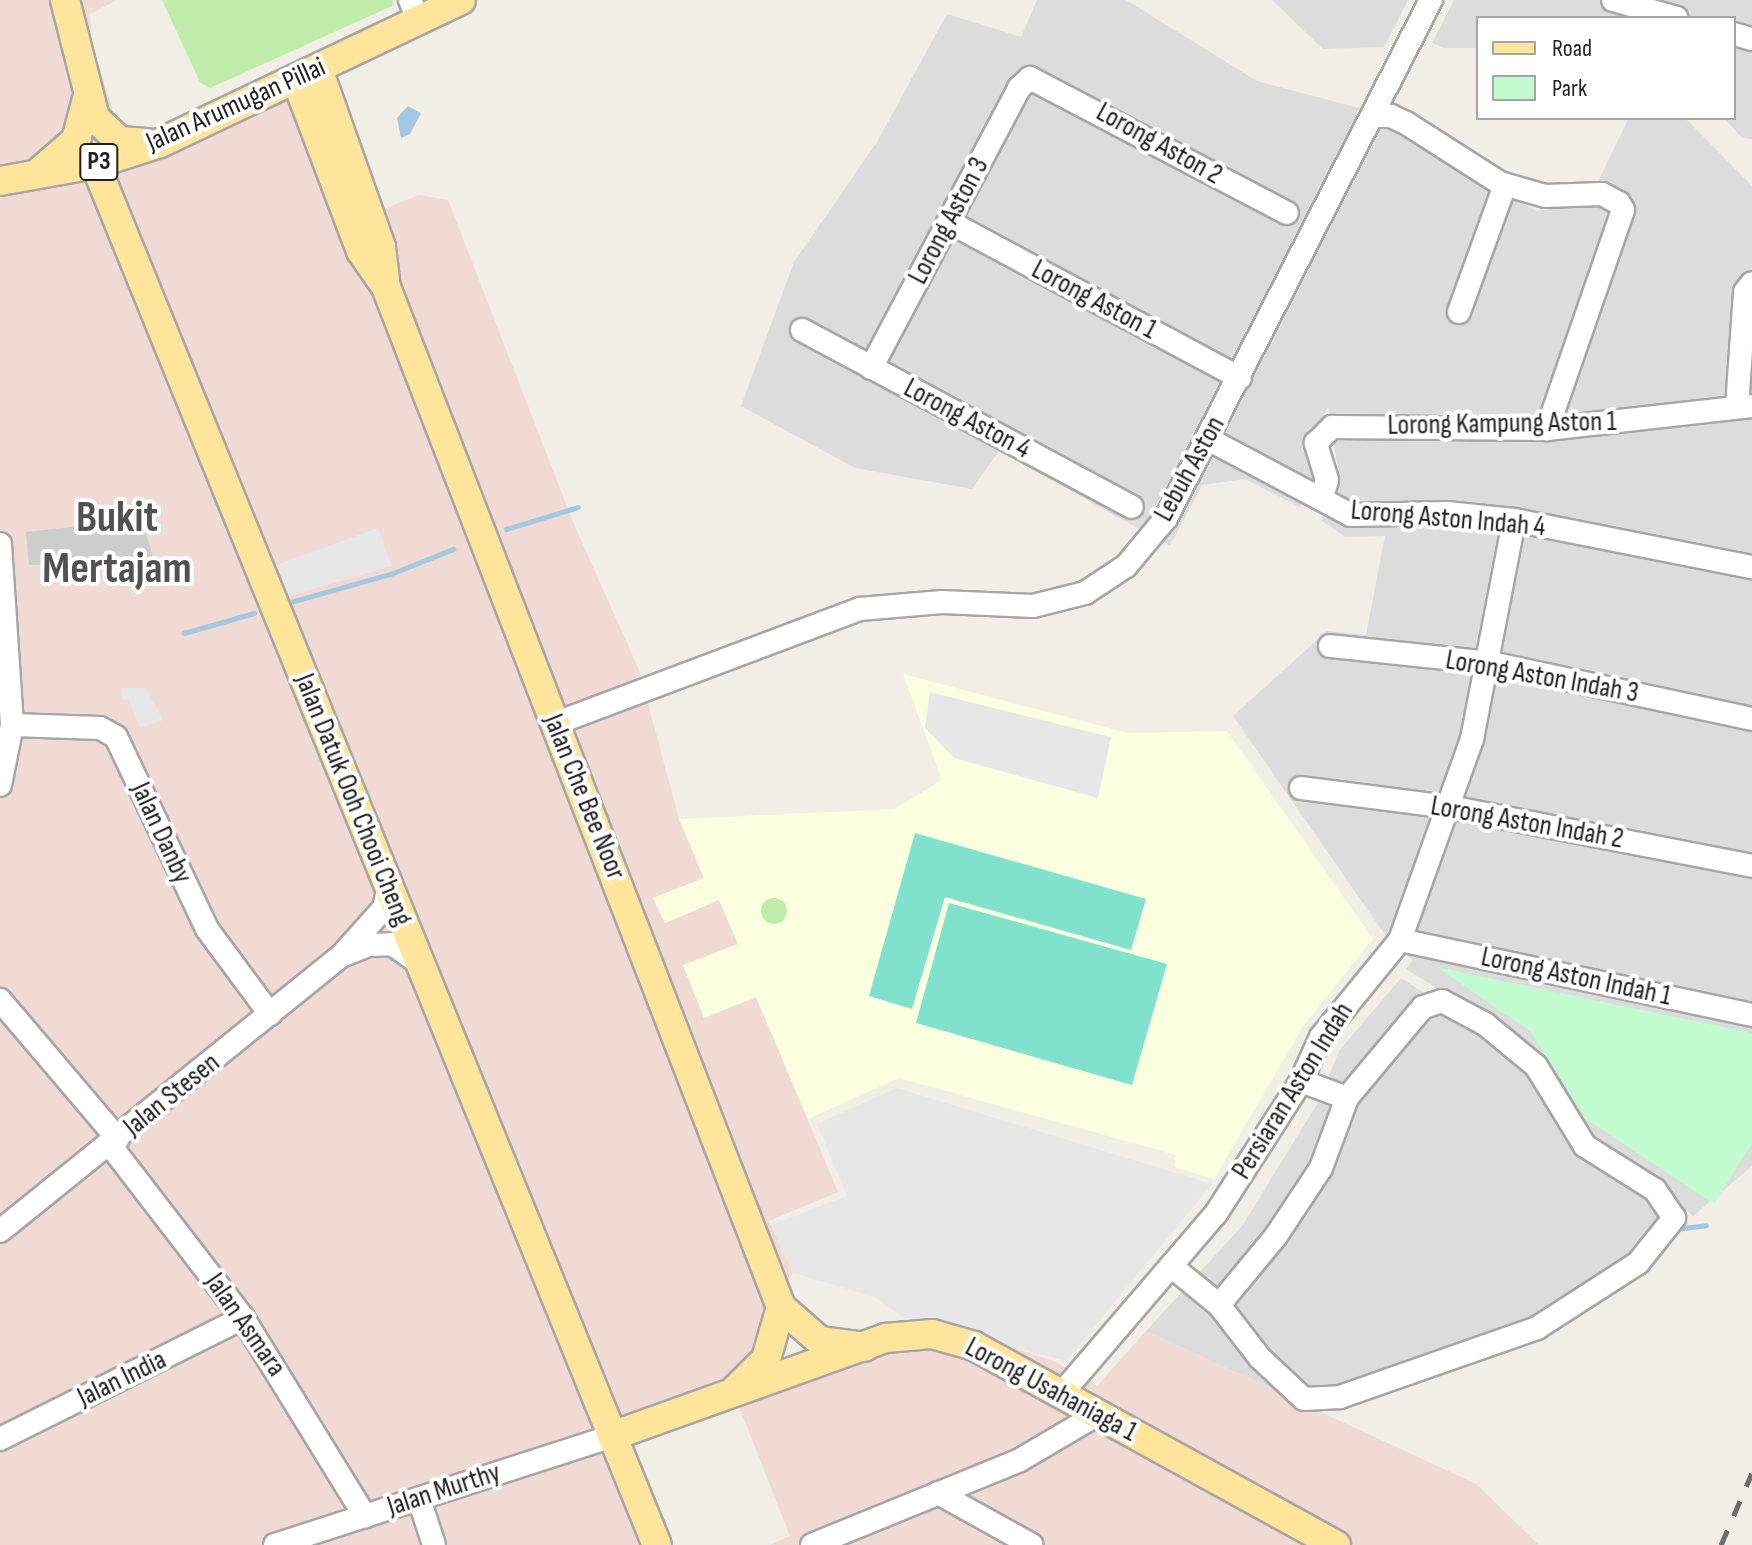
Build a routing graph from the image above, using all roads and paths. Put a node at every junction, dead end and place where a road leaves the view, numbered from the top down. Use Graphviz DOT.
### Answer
graph roads {
  1 [pos="65,0"];
  2 [pos="1431,0"];
  3 [pos="1613,0"];
  4 [pos="455,1"];
  5 [pos="414,10"];
  6 [pos="1670,16"];
  7 [pos="307,74"];
  8 [pos="1030,78"];
  9 [pos="87,99"];
  10 [pos="1373,116"];
  11 [pos="160,143"];
  12 [pos="95,164"];
  13 [pos="35,173"];
  14 [pos="0,181"];
  15 [pos="1505,185"];
  16 [pos="1287,213"];
  17 [pos="949,222"];
  18 [pos="1752,283"];
  19 [pos="1459,312"];
  20 [pos="802,330"];
  21 [pos="871,368"];
  22 [pos="1240,378"];
  23 [pos="1744,406"];
  24 [pos="1547,429"];
  25 [pos="1208,439"];
  26 [pos="1321,499"];
  27 [pos="1132,507"];
  28 [pos="1514,520"];
  29 [pos="0,544"];
  30 [pos="1752,567"];
  31 [pos="1330,646"];
  32 [pos="1491,663"];
  33 [pos="1752,719"];
  34 [pos="554,724"];
  35 [pos="12,725"];
  36 [pos="0,785"];
  37 [pos="1301,788"];
  38 [pos="1449,807"];
  39 [pos="1752,866"];
  40 [pos="389,887"];
  41 [pos="1400,940"];
  42 [pos="341,956"];
  43 [pos="420,964"];
  44 [pos="0,1000"];
  45 [pos="270,1014"];
  46 [pos="1752,1015"];
  47 [pos="1301,1081"];
  48 [pos="1347,1098"];
  49 [pos="114,1142"];
  50 [pos="0,1231"];
  51 [pos="1171,1266"];
  52 [pos="1219,1305"];
  53 [pos="781,1307"];
  54 [pos="243,1318"];
  55 [pos="865,1347"];
  56 [pos="1062,1393"];
  57 [pos="726,1396"];
  58 [pos="1098,1414"];
  59 [pos="612,1436"];
  60 [pos="0,1439"];
  61 [pos="938,1493"];
  62 [pos="419,1499"];
  63 [pos="365,1516"];
  64 [pos="275,1545"];
  65 [pos="434,1545"];
  66 [pos="657,1545"];
  67 [pos="812,1545"];
  68 [pos="1032,1545"];
  69 [pos="1336,1545"];
  1 -- 9 [label="main road"];
  2 -- 10 [label="street, Lebuh Aston"];
  3 -- 6 [label="street"];
  4 -- 5 [label="main road, Jalan Arumugan Pillai / P3"];
  5 -- 7 [label="main road, Jalan Arumugan Pillai / P3"];
  7 -- 11 [label="main road, Jalan Arumugan Pillai / P3"];
  7 -- 34 [label="main road, Jalan Che Bee Noor"];
  8 -- 16 [label="street, Lorong Aston 2"];
  8 -- 17 [label="street, Lorong Aston 3"];
  9 -- 11 [label="main road"];
  9 -- 13 [label="main road"];
  10 -- 15 [label="street"];
  10 -- 22 [label="street, Lebuh Aston"];
  11 -- 12 [label="main road, Jalan Arumugan Pillai / P3"];
  12 -- 13 [label="main road, Jalan Arumugan Pillai / P3"];
  12 -- 40 [label="main road, Jalan Datuk Ooh Chooi Cheng"];
  13 -- 14 [label="main road, Jalan Arumugan Pillai / P3"];
  15 -- 19 [label="street"];
  15 -- 24 [label="street"];
  17 -- 21 [label="street, Lorong Aston 3"];
  17 -- 22 [label="street, Lorong Aston 1"];
  18 -- 23 [label="street"];
  20 -- 21 [label="street, Lorong Aston 4"];
  21 -- 27 [label="street, Lorong Aston 4"];
  22 -- 25 [label="street, Lebuh Aston"];
  23 -- 24 [label="street, Lorong Kampung Aston 1"];
  24 -- 26 [label="street, Lorong Kampung Aston 1"];
  25 -- 26 [label="street, Lorong Aston Indah 4"];
  25 -- 34 [label="street, Lebuh Aston"];
  26 -- 28 [label="street, Lorong Aston Indah 4"];
  28 -- 30 [label="street, Lorong Aston Indah 4"];
  28 -- 32 [label="street, Persiaran Aston Indah"];
  29 -- 35 [label="street"];
  31 -- 32 [label="street, Lorong Aston Indah 3"];
  32 -- 33 [label="street, Lorong Aston Indah 3"];
  32 -- 38 [label="street, Persiaran Aston Indah"];
  34 -- 53 [label="main road, Jalan Che Bee Noor"];
  35 -- 36 [label="street"];
  35 -- 45 [label="street, Jalan Danby"];
  37 -- 38 [label="street, Lorong Aston Indah 2"];
  38 -- 39 [label="street, Lorong Aston Indah 2"];
  38 -- 41 [label="street, Persiaran Aston Indah"];
  40 -- 42 [label="street, Jalan Stesen"];
  40 -- 43 [label="main road, Jalan Datuk Ooh Chooi Cheng"];
  41 -- 46 [label="street, Lorong Aston Indah 1"];
  41 -- 47 [label="street, Persiaran Aston Indah"];
  42 -- 43 [label="street, Jalan Stesen"];
  42 -- 45 [label="street, Jalan Stesen"];
  43 -- 59 [label="main road, Jalan Datuk Ooh Chooi Cheng"];
  44 -- 49 [label="street, Jalan Asmara"];
  45 -- 49 [label="street, Jalan Stesen"];
  47 -- 48 [label="street"];
  47 -- 51 [label="street, Persiaran Aston Indah"];
  48 -- 52 [label="street"];
  48 -- 52 [label="street"];
  49 -- 50 [label="street, Jalan Stesen"];
  49 -- 54 [label="street, Jalan Asmara"];
  51 -- 52 [label="street"];
  51 -- 56 [label="street, Persiaran Aston Indah"];
  53 -- 55 [label="main road"];
  53 -- 57 [label="main road"];
  54 -- 60 [label="street, Jalan India"];
  54 -- 63 [label="street, Jalan Asmara"];
  55 -- 56 [label="main road, Lorong Usahaniaga 1"];
  55 -- 57 [label="main road, Lorong Usahaniaga 1"];
  56 -- 58 [label="main road, Lorong Usahaniaga 1"];
  57 -- 59 [label="main road, Lorong Usahaniaga 1"];
  58 -- 61 [label="street"];
  58 -- 69 [label="main road, Lorong Usahaniaga 1"];
  59 -- 62 [label="street, Jalan Murthy"];
  59 -- 66 [label="main road, Jalan Datuk Ooh Chooi Cheng"];
  61 -- 67 [label="street"];
  61 -- 68 [label="street"];
  62 -- 63 [label="street, Jalan Murthy"];
  62 -- 65 [label="street"];
  63 -- 64 [label="street, Jalan Murthy"];
}
